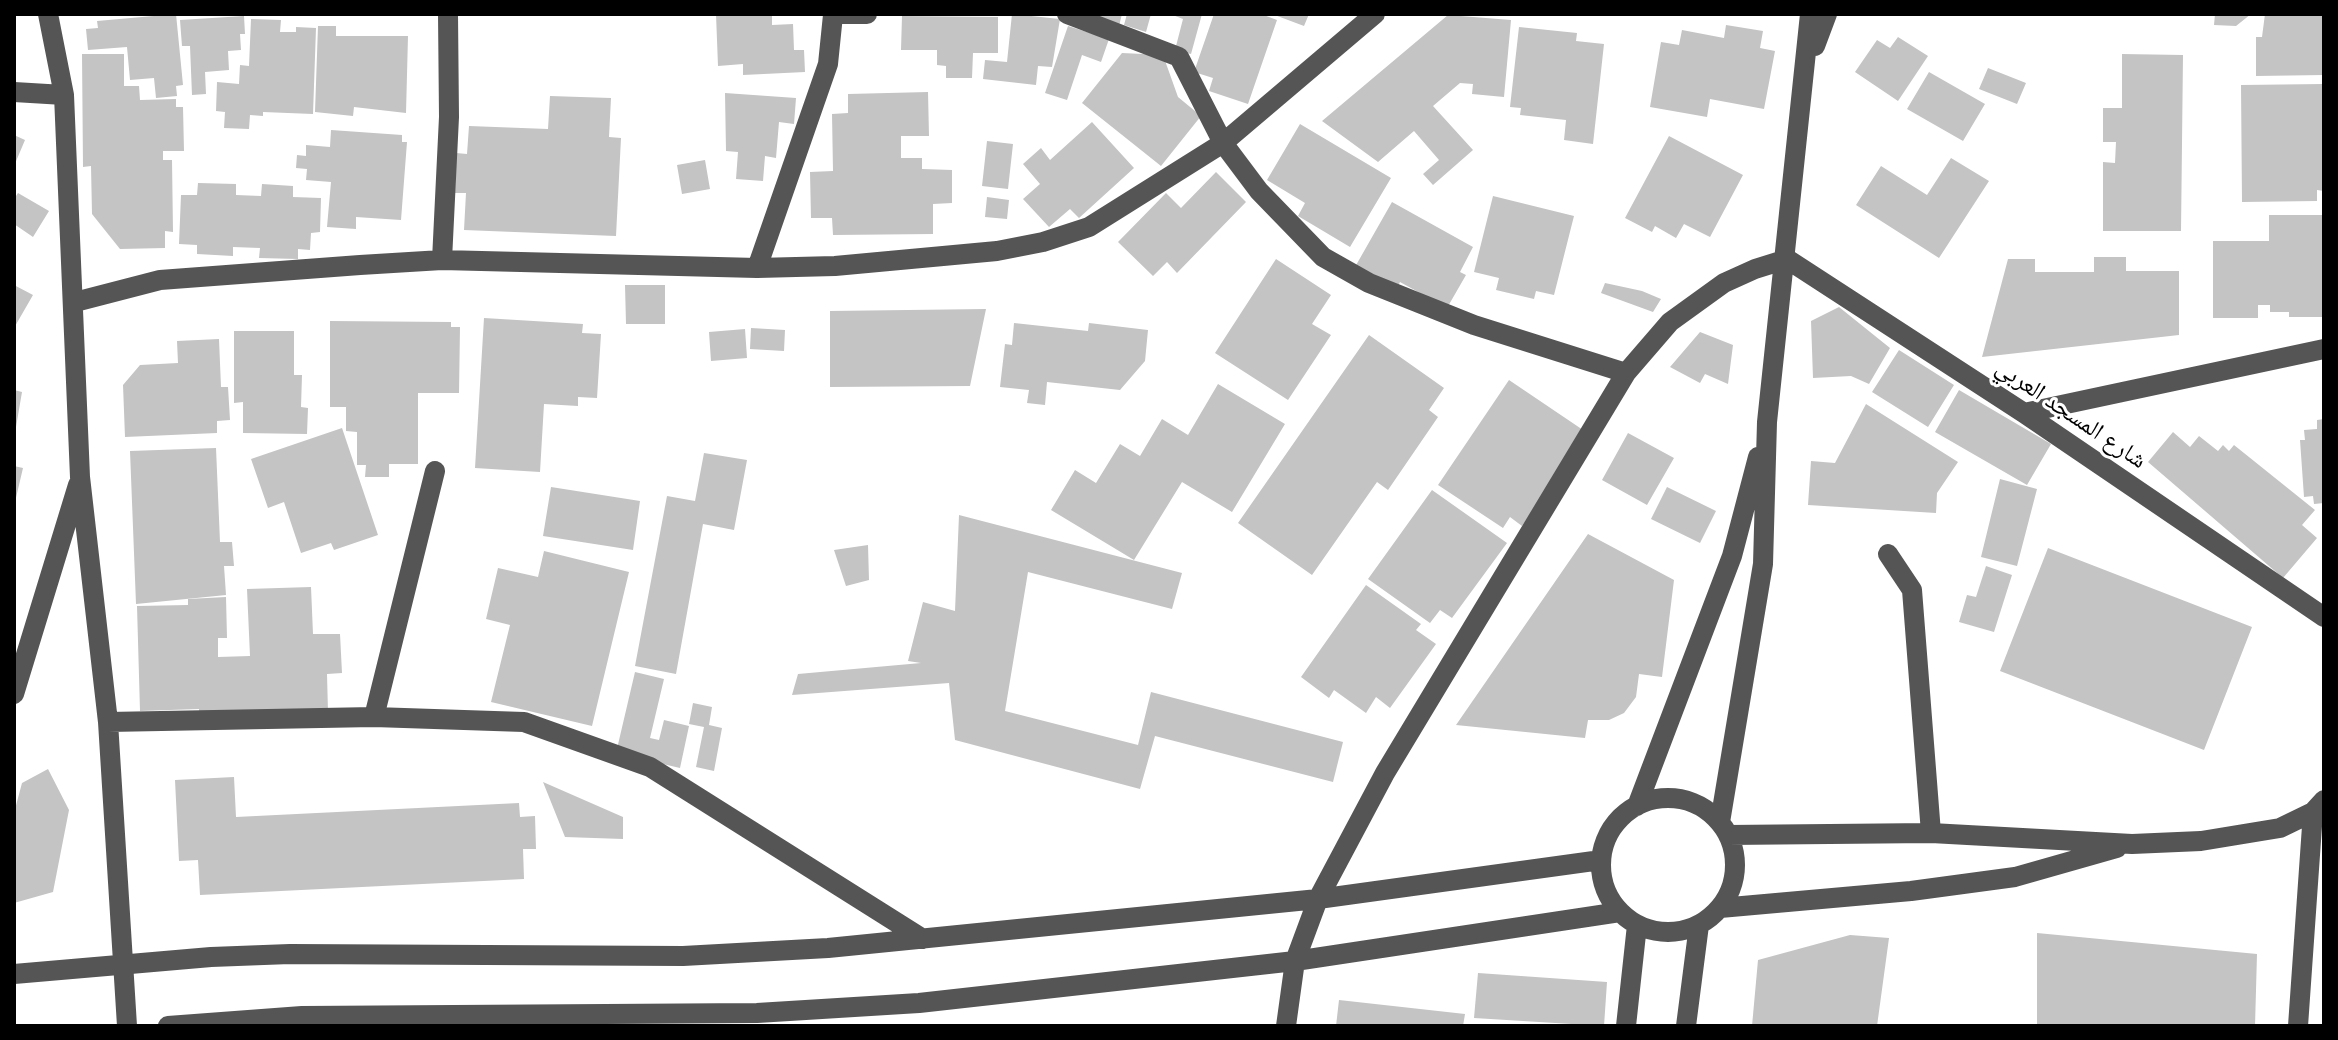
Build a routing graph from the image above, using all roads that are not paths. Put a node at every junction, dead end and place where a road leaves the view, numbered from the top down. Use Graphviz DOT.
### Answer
graph roads {
  1 [pos="48,14"];
  2 [pos="448,14"];
  3 [pos="833,14"];
  4 [pos="867,14"];
  5 [pos="1067,14"];
  6 [pos="1375,14"];
  7 [pos="1810,14"];
  8 [pos="1827,14"];
  9 [pos="1802,83"];
  10 [pos="14,92"];
  11 [pos="64,95"];
  12 [pos="1223,143"];
  13 [pos="1787,259"];
  14 [pos="442,260"];
  15 [pos="757,268"];
  16 [pos="75,302"];
  17 [pos="2324,349"];
  18 [pos="1626,373"];
  19 [pos="2024,413"];
  20 [pos="1767,422"];
  21 [pos="435,471"];
  22 [pos="80,477"];
  23 [pos="1888,554"];
  24 [pos="2324,617"];
  25 [pos="15,690"];
  26 [pos="374,717"];
  27 [pos="108,722"];
  28 [pos="1637,806"];
  29 [pos="2319,806"];
  30 [pos="1724,829"];
  31 [pos="1931,833"];
  32 [pos="2132,844"];
  33 [pos="1601,860"];
  34 [pos="1318,899"];
  35 [pos="1720,908"];
  36 [pos="1629,918"];
  37 [pos="1699,925"];
  38 [pos="923,939"];
  39 [pos="1295,961"];
  40 [pos="122,965"];
  41 [pos="14,974"];
  42 [pos="799,1018"];
  43 [pos="646,1020"];
  44 [pos="127,1026"];
  45 [pos="168,1026"];
  46 [pos="1286,1026"];
  47 [pos="1626,1026"];
  48 [pos="1686,1026"];
  49 [pos="2298,1026"];
  1 -- 11 [label="street"];
  2 -- 14 [label="street"];
  3 -- 4 [label="street"];
  3 -- 15 [label="street"];
  5 -- 12 [label="street"];
  6 -- 12 [label="street"];
  7 -- 9 [label="street"];
  8 -- 9 [label="street"];
  9 -- 13 [label="street"];
  10 -- 11 [label="street"];
  11 -- 16 [label="street"];
  12 -- 15 [label="street"];
  12 -- 18 [label="street"];
  13 -- 18 [label="street"];
  13 -- 19 [label="street, شارع المسجد العربي"];
  13 -- 20 [label="street"];
  14 -- 15 [label="street"];
  14 -- 16 [label="street"];
  16 -- 22 [label="street"];
  17 -- 19 [label="street"];
  18 -- 34 [label="street"];
  19 -- 24 [label="street, شارع المسجد العربي"];
  20 -- 28 [label="street"];
  20 -- 30 [label="street"];
  21 -- 26 [label="street"];
  22 -- 25 [label="street"];
  22 -- 27 [label="street"];
  23 -- 31 [label="street"];
  26 -- 27 [label="street"];
  26 -- 38 [label="street"];
  27 -- 40 [label="street"];
  28 -- 30 [label="street"];
  28 -- 33 [label="street"];
  29 -- 32 [label="street"];
  29 -- 49 [label="street"];
  30 -- 31 [label="street"];
  30 -- 35 [label="street"];
  31 -- 32 [label="street"];
  32 -- 35 [label="street"];
  33 -- 34 [label="street"];
  33 -- 36 [label="street"];
  34 -- 38 [label="street"];
  34 -- 39 [label="street"];
  35 -- 37 [label="street"];
  36 -- 37 [label="street"];
  36 -- 39 [label="street"];
  36 -- 47 [label="street"];
  37 -- 48 [label="street"];
  38 -- 40 [label="street"];
  39 -- 42 [label="street"];
  39 -- 46 [label="street"];
  40 -- 41 [label="street"];
  40 -- 44 [label="street"];
  42 -- 43 [label="street"];
  43 -- 45 [label="street"];
}
